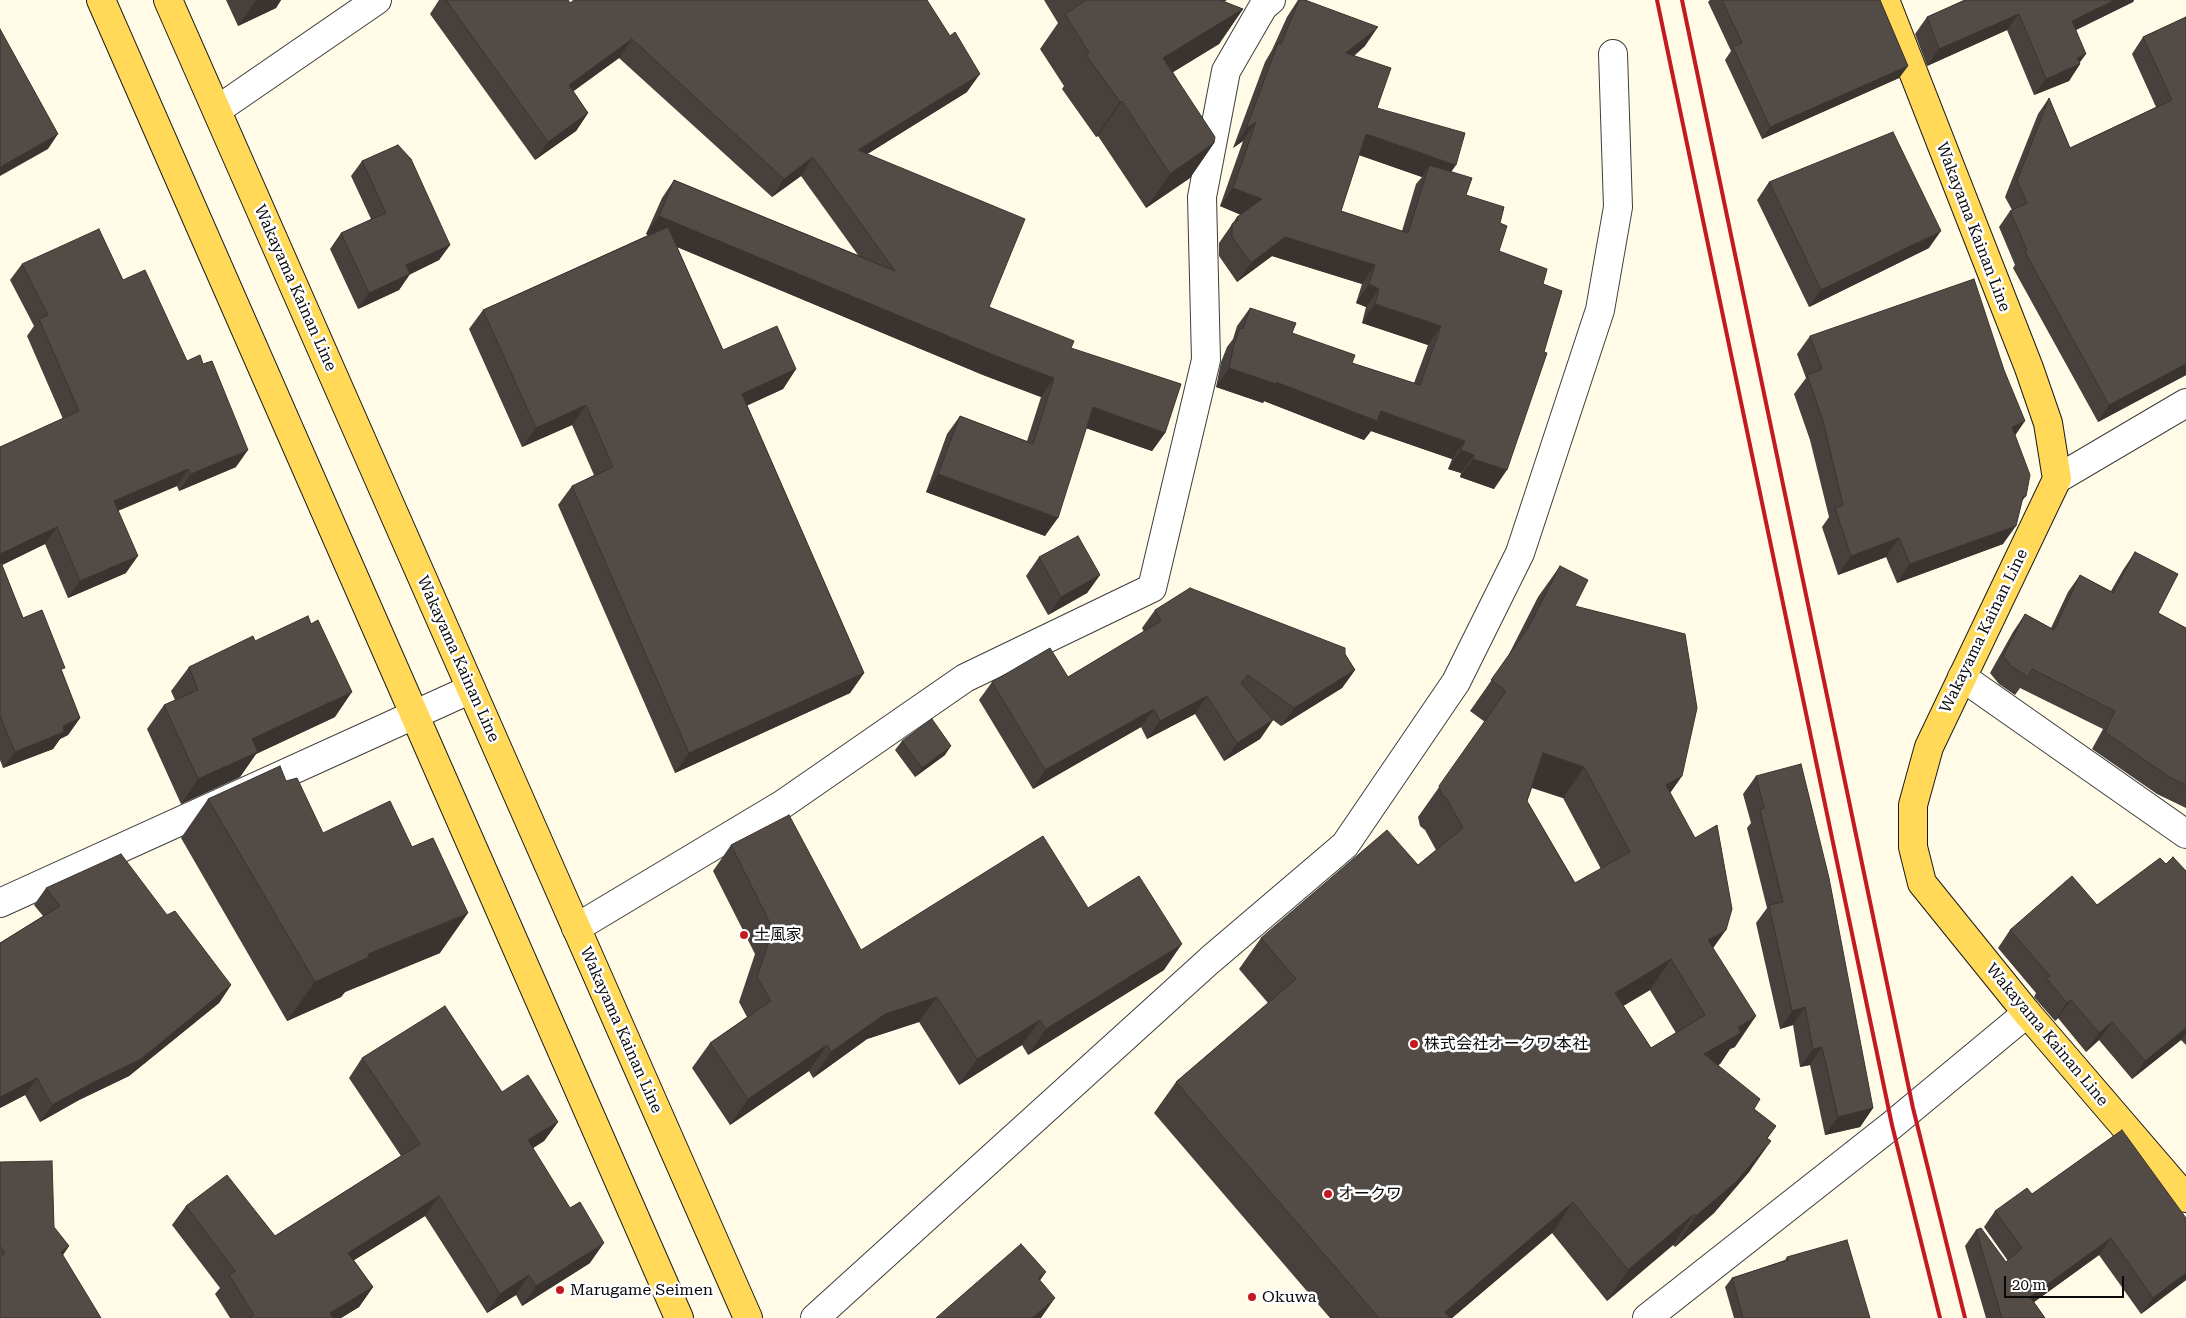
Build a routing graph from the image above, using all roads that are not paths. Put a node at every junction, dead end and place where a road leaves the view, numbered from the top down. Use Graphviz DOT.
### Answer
graph roads {
  1 [pos="101,0"];
  2 [pos="168,0"];
  3 [pos="377,0"];
  4 [pos="1271,0"];
  5 [pos="1885,0"];
  6 [pos="1613,54"];
  7 [pos="217,110"];
  8 [pos="2186,404"];
  9 [pos="2057,479"];
  10 [pos="1962,677"];
  11 [pos="471,689"];
  12 [pos="416,715"];
  13 [pos="2186,834"];
  14 [pos="0,903"];
  15 [pos="576,928"];
  16 [pos="2026,1013"];
  17 [pos="2186,1198"];
  18 [pos="679,1318"];
  19 [pos="748,1318"];
  20 [pos="815,1318"];
  21 [pos="1647,1318"];
  1 -- 12 [label="main road"];
  2 -- 7 [label="main road, Wakayama Kainan Line"];
  3 -- 7 [label="street"];
  4 -- 15 [label="street"];
  5 -- 9 [label="main road, Wakayama Kainan Line"];
  6 -- 20 [label="street"];
  7 -- 11 [label="main road, Wakayama Kainan Line"];
  8 -- 9 [label="street"];
  9 -- 10 [label="main road, Wakayama Kainan Line"];
  10 -- 13 [label="street"];
  10 -- 16 [label="main road, Wakayama Kainan Line"];
  11 -- 12 [label="street"];
  11 -- 15 [label="main road, Wakayama Kainan Line"];
  12 -- 14 [label="street"];
  12 -- 18 [label="main road"];
  15 -- 19 [label="main road, Wakayama Kainan Line"];
  16 -- 17 [label="main road, Wakayama Kainan Line"];
  16 -- 21 [label="street"];
}
